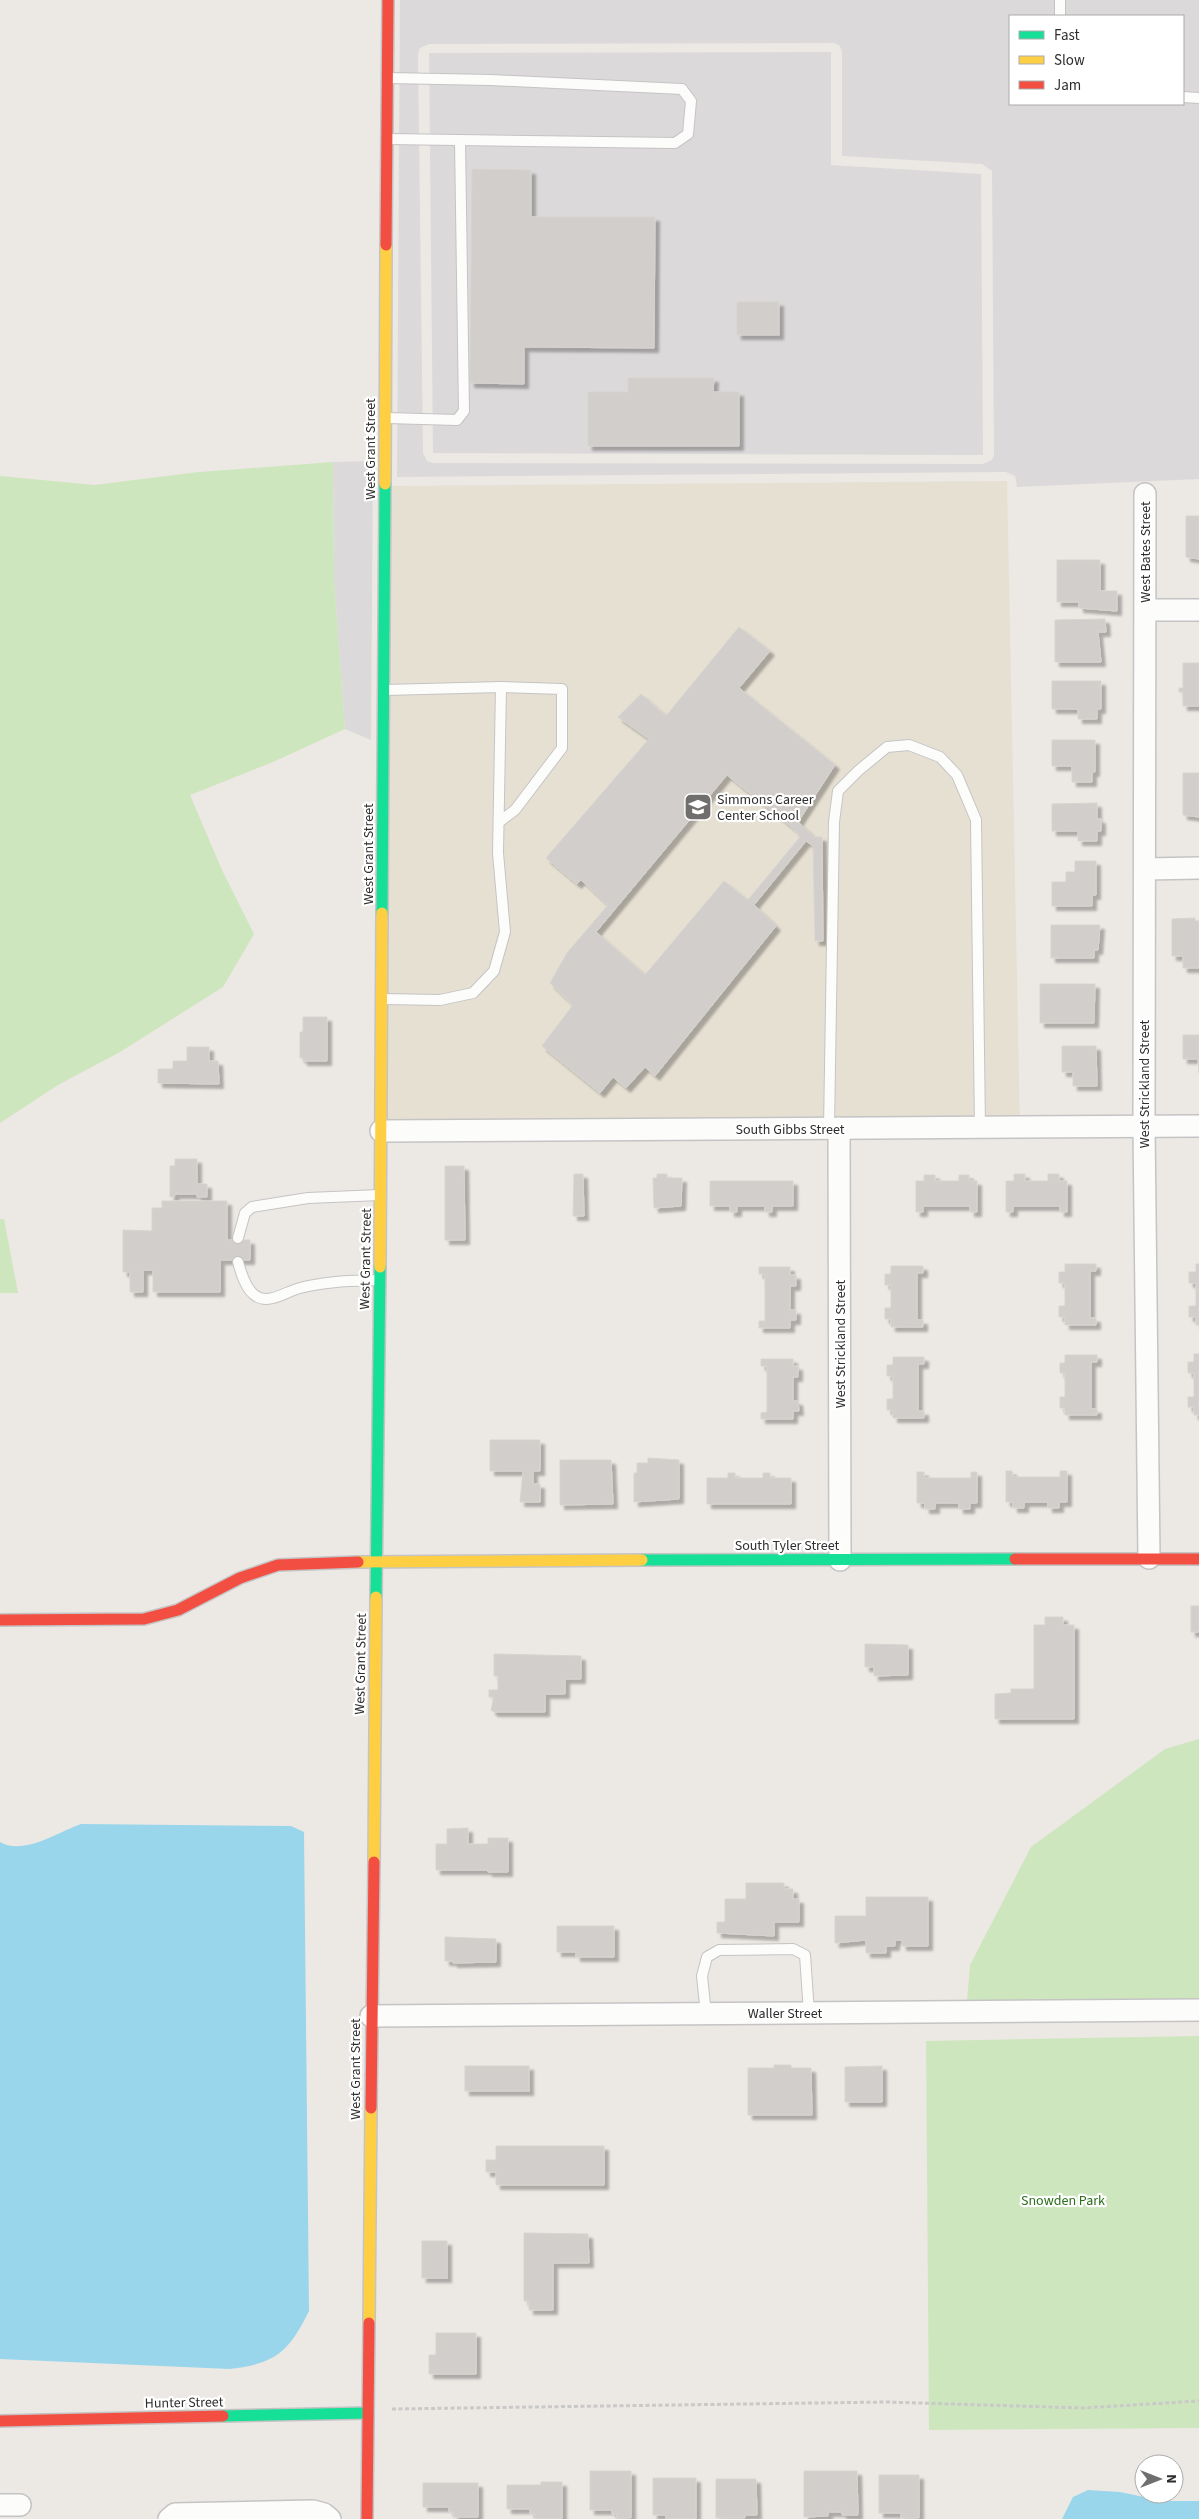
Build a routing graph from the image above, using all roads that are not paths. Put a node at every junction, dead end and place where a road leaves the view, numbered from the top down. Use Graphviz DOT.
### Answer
graph roads {
  1 [pos="388,0"];
  2 [pos="1060,0"];
  3 [pos="1060,15"];
  4 [pos="387,78"];
  5 [pos="1184,97"];
  6 [pos="1199,98"];
  7 [pos="387,139"];
  8 [pos="460,141"];
  9 [pos="385,418"];
  10 [pos="1145,494"];
  11 [pos="1146,610"];
  12 [pos="1199,610"];
  13 [pos="501,688"];
  14 [pos="384,690"];
  15 [pos="499,822"];
  16 [pos="1199,868"];
  17 [pos="1145,869"];
  18 [pos="382,999"];
  19 [pos="1199,1126"];
  20 [pos="1144,1127"];
  21 [pos="834,1128"];
  22 [pos="980,1128"];
  23 [pos="381,1131"];
  24 [pos="381,1195"];
  25 [pos="238,1238"];
  26 [pos="238,1262"];
  27 [pos="379,1280"];
  28 [pos="1149,1558"];
  29 [pos="1199,1558"];
  30 [pos="840,1560"];
  31 [pos="376,1561"];
  32 [pos="0,1620"];
  33 [pos="1199,2010"];
  34 [pos="809,2013"];
  35 [pos="706,2014"];
  36 [pos="371,2016"];
  37 [pos="368,2413"];
  38 [pos="0,2421"];
  39 [pos="169,2519"];
  40 [pos="330,2519"];
  41 [pos="366,2519"];
  1 -- 4 [label="street, West Grant Street"];
  2 -- 3 [label="lane"];
  4 -- 7 [label="street, West Grant Street"];
  4 -- 8 [label="lane"];
  5 -- 6 [label="lane"];
  7 -- 8 [label="lane"];
  7 -- 9 [label="street, West Grant Street"];
  8 -- 9 [label="lane"];
  9 -- 14 [label="street, West Grant Street"];
  10 -- 11 [label="street, West Bates Street"];
  11 -- 12 [label="street"];
  11 -- 17 [label="street, West Strickland Street"];
  13 -- 14 [label="lane"];
  13 -- 15 [label="lane"];
  13 -- 15 [label="lane"];
  14 -- 18 [label="street, West Grant Street"];
  15 -- 18 [label="lane"];
  16 -- 17 [label="street"];
  17 -- 20 [label="street, West Strickland Street"];
  18 -- 23 [label="street, West Grant Street"];
  19 -- 20 [label="street, South Gibbs Street"];
  20 -- 22 [label="street, South Gibbs Street"];
  20 -- 28 [label="street, West Strickland Street"];
  21 -- 22 [label="street, South Gibbs Street"];
  21 -- 22 [label="lane"];
  21 -- 23 [label="street, South Gibbs Street"];
  21 -- 30 [label="street, West Strickland Street"];
  23 -- 24 [label="street, West Grant Street"];
  24 -- 25 [label="lane"];
  24 -- 27 [label="street, West Grant Street"];
  26 -- 27 [label="lane"];
  27 -- 31 [label="street, West Grant Street"];
  28 -- 29 [label="street, South Tyler Street"];
  28 -- 30 [label="street, South Tyler Street"];
  30 -- 31 [label="street, South Tyler Street"];
  31 -- 32 [label="street, South Tyler Street"];
  31 -- 36 [label="street, West Grant Street"];
  33 -- 34 [label="street, Waller Street"];
  34 -- 35 [label="street, Waller Street"];
  34 -- 35 [label="lane"];
  35 -- 36 [label="street, Waller Street"];
  36 -- 37 [label="street, West Grant Street"];
  37 -- 38 [label="street, Hunter Street"];
  37 -- 41 [label="street, West Grant Street"];
  39 -- 40 [label="street"];
}
